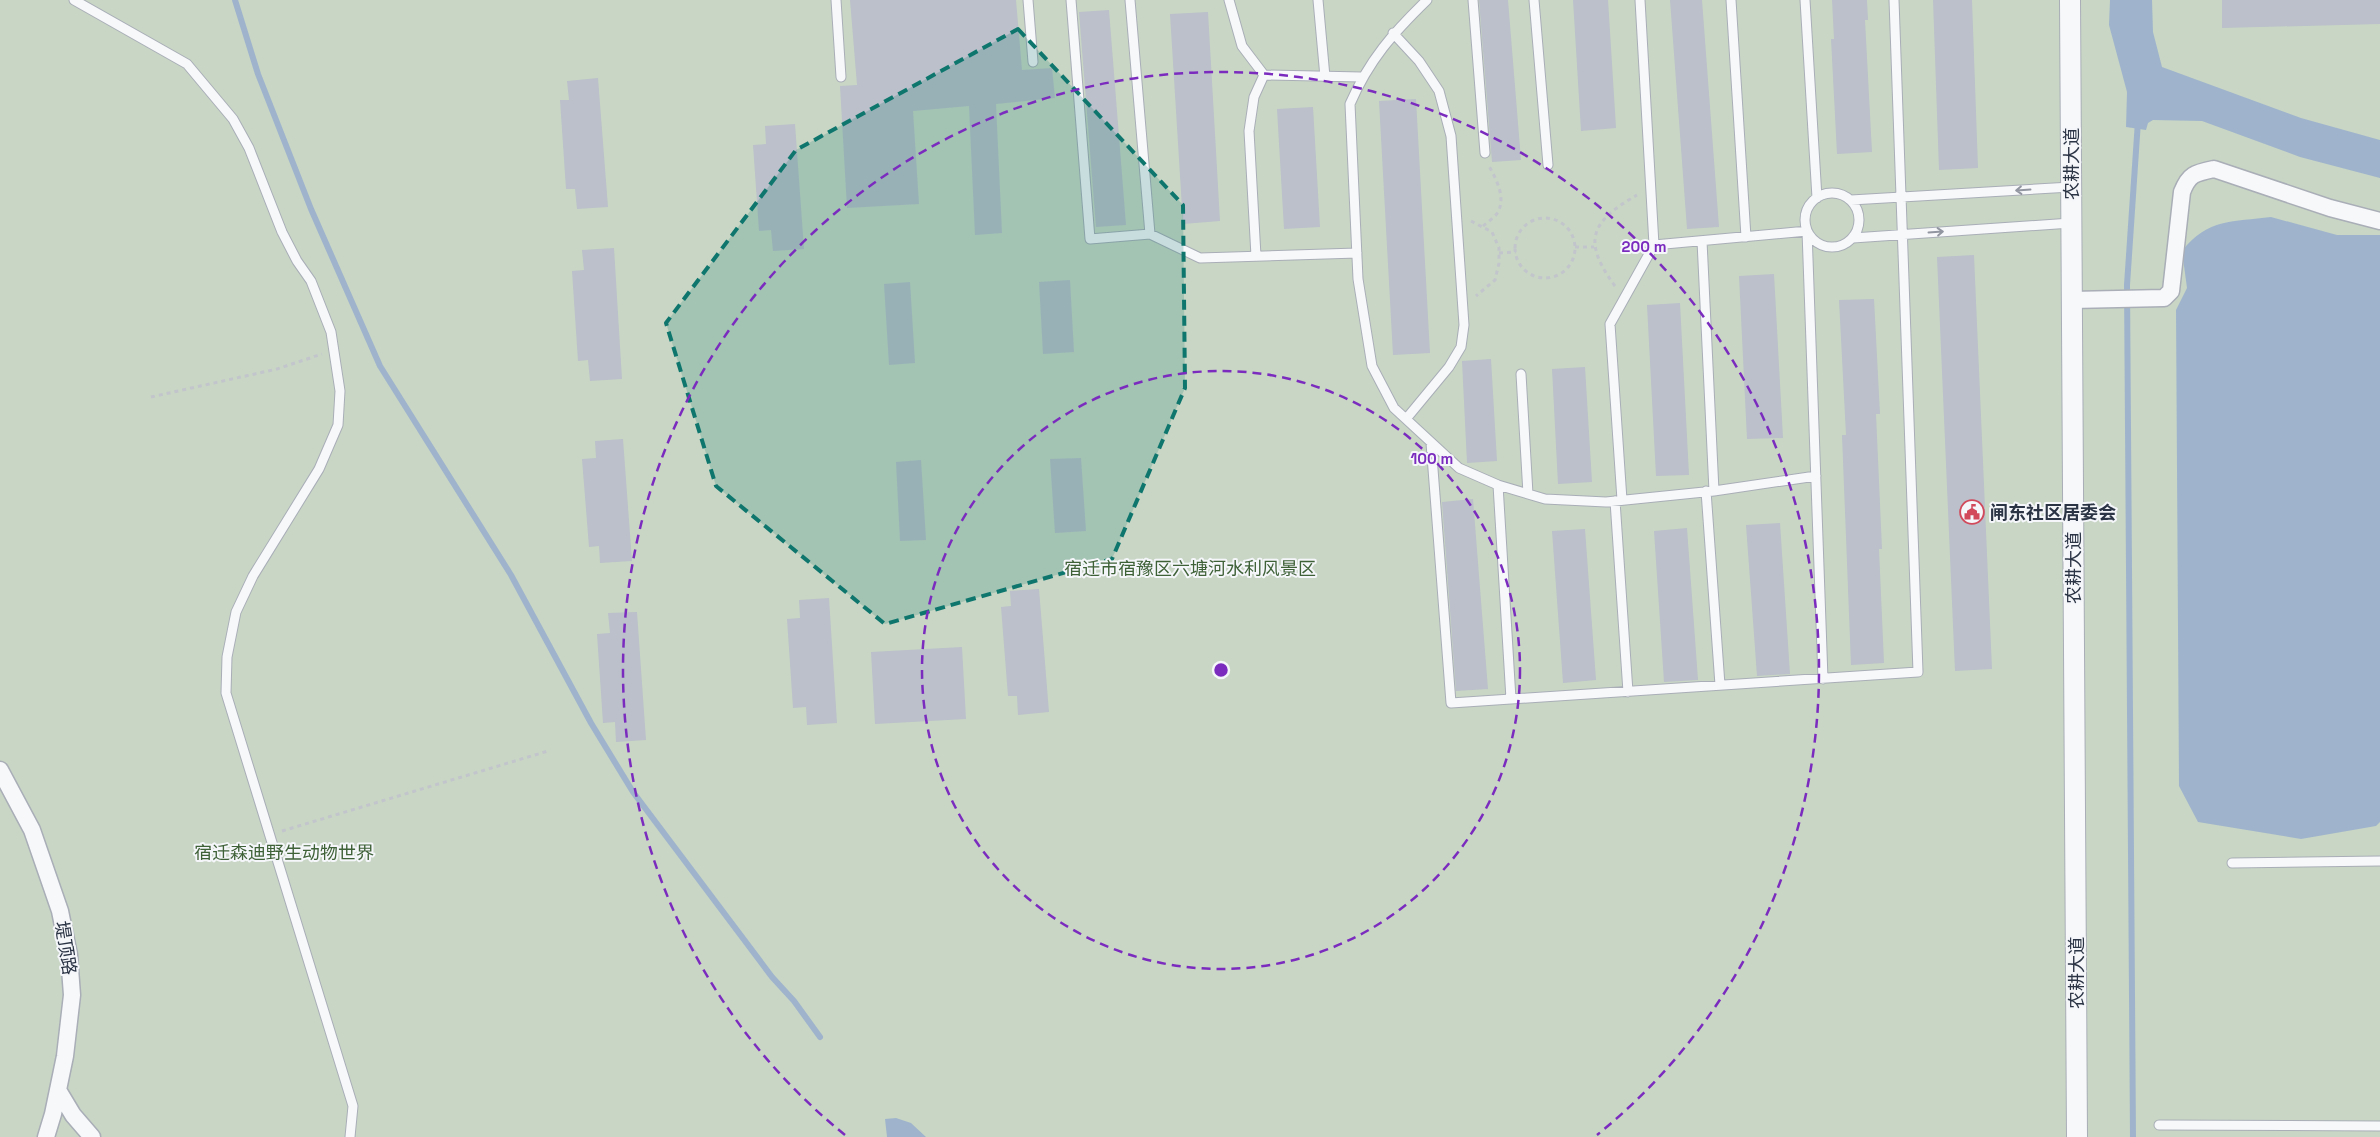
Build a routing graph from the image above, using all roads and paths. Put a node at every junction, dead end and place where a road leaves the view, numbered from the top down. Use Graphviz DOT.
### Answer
graph roads {
  1 [pos="74,0"];
  2 [pos="836,0"];
  3 [pos="1028,0"];
  4 [pos="1071,0"];
  5 [pos="1130,0"];
  6 [pos="1229,0"];
  7 [pos="1318,0"];
  8 [pos="1428,0"];
  9 [pos="1473,0"];
  10 [pos="1534,0"];
  11 [pos="1640,0"];
  12 [pos="1731,0"];
  13 [pos="1805,0"];
  14 [pos="1894,0"];
  15 [pos="2070,0"];
  16 [pos="1417,5"];
  17 [pos="1392,33"];
  18 [pos="1033,62"];
  19 [pos="1264,75"];
  20 [pos="1325,76"];
  21 [pos="841,77"];
  22 [pos="1361,77"];
  23 [pos="1485,153"];
  24 [pos="1548,165"];
  25 [pos="2071,187"];
  26 [pos="1651,188"];
  27 [pos="1902,197"];
  28 [pos="1817,198"];
  29 [pos="1851,200"];
  30 [pos="1456,214"];
  31 [pos="2380,221"];
  32 [pos="2072,224"];
  33 [pos="1484,226"];
  34 [pos="1807,231"];
  35 [pos="1150,234"];
  36 [pos="1903,235"];
  37 [pos="1746,237"];
  38 [pos="1853,238"];
  39 [pos="1702,241"];
  40 [pos="1654,245"];
  41 [pos="1575,247"];
  42 [pos="1594,247"];
  43 [pos="1516,252"];
  44 [pos="1357,253"];
  45 [pos="1499,253"];
  46 [pos="1256,256"];
  47 [pos="1624,298"];
  48 [pos="2072,300"];
  49 [pos="1463,305"];
  50 [pos="334,350"];
  51 [pos="1521,374"];
  52 [pos="151,396"];
  53 [pos="1406,419"];
  54 [pos="1431,443"];
  55 [pos="1816,476"];
  56 [pos="1498,485"];
  57 [pos="1710,491"];
  58 [pos="1528,494"];
  59 [pos="1618,501"];
  60 [pos="1823,679"];
  61 [pos="1720,685"];
  62 [pos="1628,692"];
  63 [pos="1511,699"];
  64 [pos="548,751"];
  65 [pos="0,770"];
  66 [pos="270,835"];
  67 [pos="2380,862"];
  68 [pos="2232,863"];
  69 [pos="58,1090"];
  70 [pos="2159,1125"];
  71 [pos="2380,1126"];
  72 [pos="46,1137"];
  73 [pos="92,1137"];
  74 [pos="350,1137"];
  75 [pos="2077,1137"];
  1 -- 50 [label="lane"];
  2 -- 21 [label="lane"];
  3 -- 18 [label="lane"];
  4 -- 35 [label="lane"];
  5 -- 35 [label="lane"];
  6 -- 19 [label="lane"];
  7 -- 20 [label="lane"];
  8 -- 16 [label="lane"];
  9 -- 23 [label="lane"];
  10 -- 24 [label="lane"];
  11 -- 26 [label="lane"];
  12 -- 37 [label="lane"];
  13 -- 28 [label="lane"];
  14 -- 27 [label="lane"];
  15 -- 25 [label="street, 农耕大道"];
  16 -- 17 [label="lane"];
  17 -- 22 [label="lane"];
  17 -- 30 [label="lane"];
  19 -- 20 [label="lane"];
  19 -- 46 [label="lane"];
  20 -- 22 [label="lane"];
  22 -- 44 [label="lane"];
  23 -- 33 [label="path"];
  25 -- 27 [label="lane, one-way"];
  25 -- 32 [label="street, 农耕大道"];
  26 -- 40 [label="lane"];
  26 -- 42 [label="path"];
  27 -- 29 [label="lane"];
  27 -- 36 [label="lane"];
  28 -- 29 [label="lane"];
  28 -- 34 [label="lane"];
  29 -- 38 [label="lane"];
  30 -- 33 [label="path"];
  30 -- 49 [label="lane"];
  31 -- 48 [label="street"];
  36 -- 32 [label="lane, one-way"];
  32 -- 48 [label="street, 农耕大道"];
  33 -- 45 [label="path"];
  34 -- 37 [label="lane"];
  34 -- 38 [label="lane"];
  34 -- 55 [label="lane"];
  35 -- 46 [label="lane"];
  36 -- 38 [label="lane"];
  36 -- 60 [label="lane"];
  37 -- 39 [label="lane"];
  39 -- 40 [label="lane"];
  39 -- 57 [label="lane"];
  40 -- 47 [label="lane"];
  41 -- 42 [label="path"];
  41 -- 43 [label="path"];
  41 -- 43 [label="path"];
  42 -- 47 [label="path"];
  43 -- 45 [label="path"];
  44 -- 46 [label="lane"];
  44 -- 53 [label="lane"];
  45 -- 49 [label="path"];
  47 -- 59 [label="lane"];
  48 -- 75 [label="street, 农耕大道"];
  49 -- 53 [label="lane"];
  50 -- 52 [label="path"];
  50 -- 66 [label="lane"];
  51 -- 58 [label="lane"];
  53 -- 54 [label="lane"];
  54 -- 56 [label="lane"];
  54 -- 63 [label="lane"];
  55 -- 57 [label="lane"];
  55 -- 60 [label="lane"];
  56 -- 58 [label="lane"];
  56 -- 63 [label="lane"];
  57 -- 59 [label="lane"];
  57 -- 61 [label="lane"];
  58 -- 59 [label="lane"];
  59 -- 62 [label="lane"];
  60 -- 61 [label="lane"];
  61 -- 62 [label="lane"];
  62 -- 63 [label="lane"];
  64 -- 66 [label="path"];
  65 -- 69 [label="street, 堤顶路"];
  66 -- 74 [label="lane"];
  67 -- 68 [label="lane"];
  69 -- 72 [label="street, 堤顶路"];
  69 -- 73 [label="street"];
  70 -- 71 [label="lane"];
}
